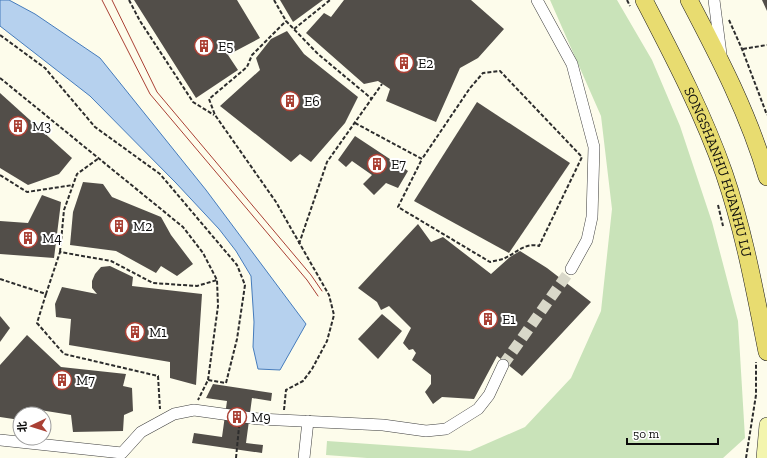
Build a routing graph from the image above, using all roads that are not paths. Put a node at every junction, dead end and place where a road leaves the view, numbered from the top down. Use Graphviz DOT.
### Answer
graph roads {
  1 [pos="537,0"];
  2 [pos="689,0"];
  3 [pos="714,0"];
  4 [pos="637,3"];
  5 [pos="723,65"];
  6 [pos="767,177"];
  7 [pos="571,269"];
  8 [pos="761,356"];
  9 [pos="503,366"];
  10 [pos="308,421"];
  11 [pos="767,425"];
  12 [pos="0,440"];
  13 [pos="304,458"];
  14 [pos="764,458"];
  1 -- 7 [label="street"];
  2 -- 5 [label="main road"];
  3 -- 5 [label="street"];
  4 -- 8 [label="main road, SONGSHANHU HUANHU LU"];
  5 -- 6 [label="main road"];
  9 -- 10 [label="street"];
  10 -- 12 [label="street"];
  10 -- 13 [label="street"];
  11 -- 14 [label="street"];
}
